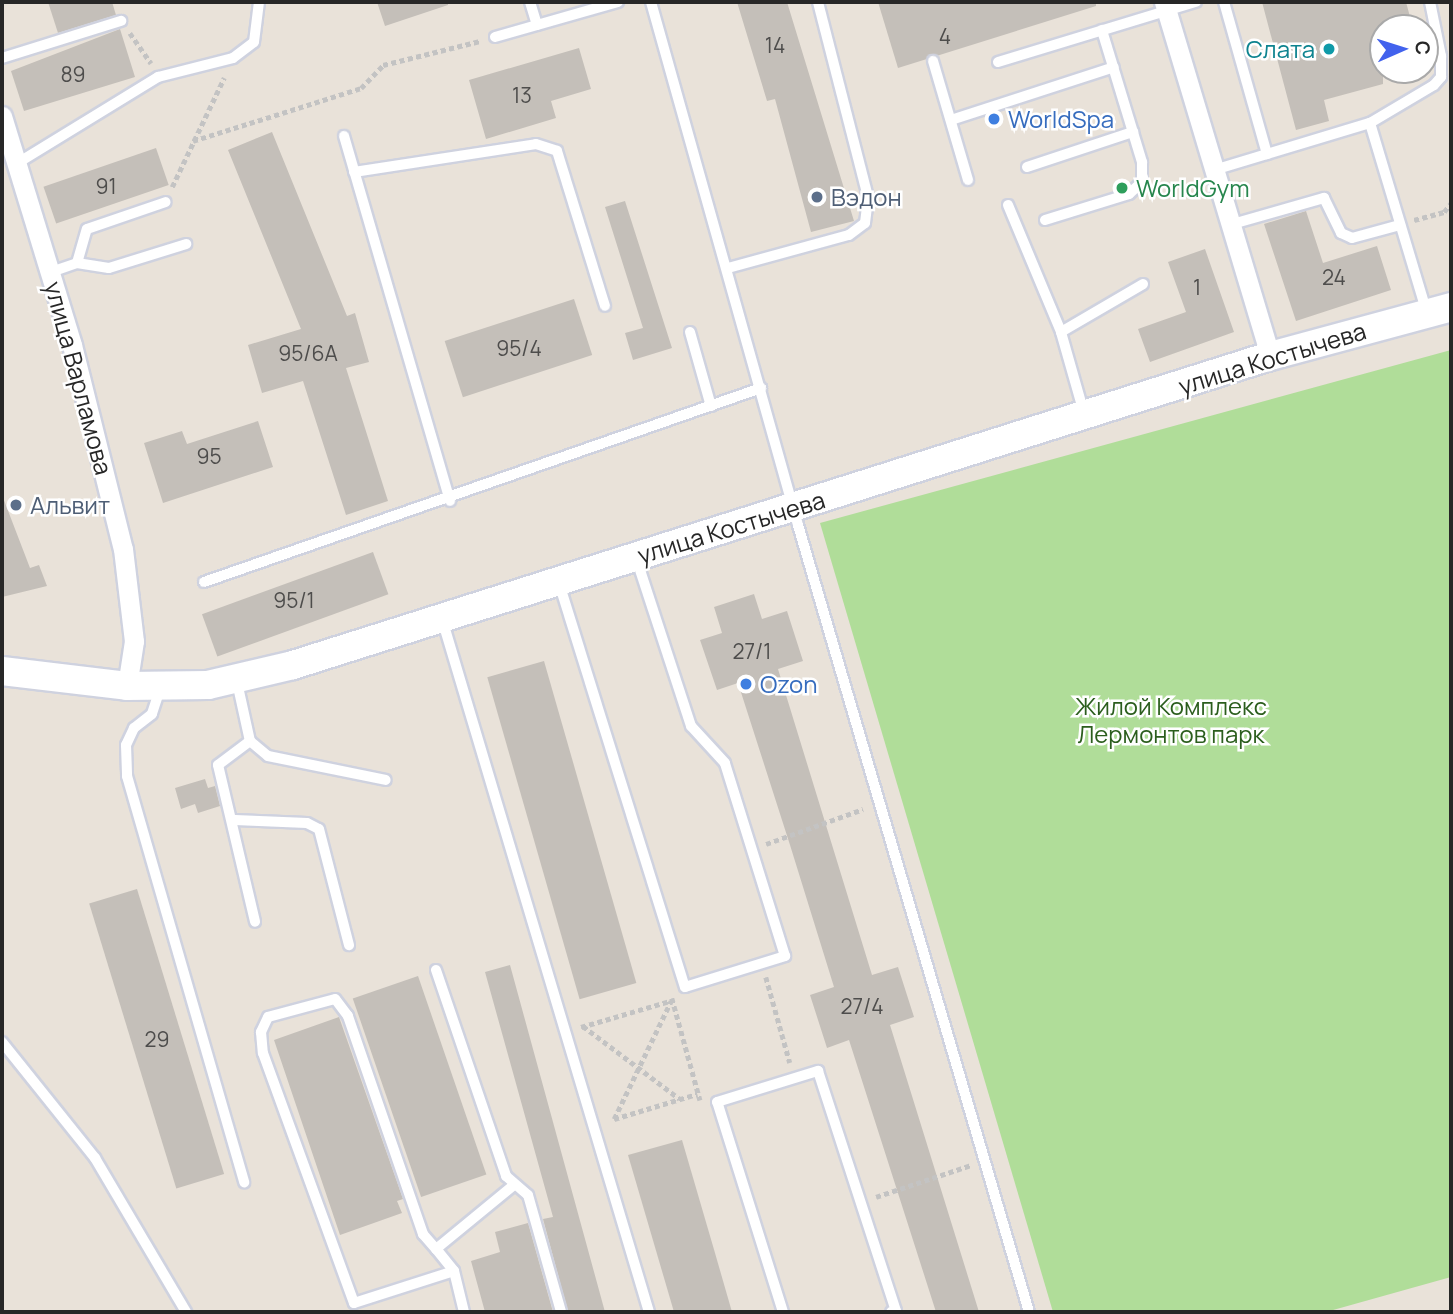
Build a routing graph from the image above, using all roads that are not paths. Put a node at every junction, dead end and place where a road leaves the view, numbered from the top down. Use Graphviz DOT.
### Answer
graph roads {
  1 [pos="259,2"];
  2 [pos="530,2"];
  3 [pos="618,2"];
  4 [pos="651,2"];
  5 [pos="818,2"];
  6 [pos="1196,2"];
  7 [pos="1224,2"];
  8 [pos="1430,2"];
  9 [pos="1165,6"];
  10 [pos="121,21"];
  11 [pos="537,25"];
  12 [pos="1102,30"];
  13 [pos="495,37"];
  14 [pos="2,58"];
  15 [pos="933,61"];
  16 [pos="998,62"];
  17 [pos="1114,67"];
  18 [pos="2,116"];
  19 [pos="951,120"];
  20 [pos="1370,123"];
  21 [pos="1133,132"];
  22 [pos="344,136"];
  23 [pos="1267,154"];
  24 [pos="16,164"];
  25 [pos="1027,167"];
  26 [pos="1213,170"];
  27 [pos="354,172"];
  28 [pos="968,180"];
  29 [pos="168,197"];
  30 [pos="1008,205"];
  31 [pos="1045,220"];
  32 [pos="1229,225"];
  33 [pos="1400,225"];
  34 [pos="186,244"];
  35 [pos="76,263"];
  36 [pos="728,268"];
  37 [pos="51,272"];
  38 [pos="1143,284"];
  39 [pos="605,306"];
  40 [pos="1439,310"];
  41 [pos="690,332"];
  42 [pos="1061,332"];
  43 [pos="1270,356"];
  44 [pos="761,388"];
  45 [pos="711,406"];
  46 [pos="1085,417"];
  47 [pos="450,501"];
  48 [pos="794,507"];
  49 [pos="636,557"];
  50 [pos="557,579"];
  51 [pos="205,582"];
  52 [pos="441,616"];
  53 [pos="2,671"];
  54 [pos="236,678"];
  55 [pos="160,685"];
  56 [pos="127,686"];
  57 [pos="250,741"];
  58 [pos="386,780"];
  59 [pos="234,820"];
  60 [pos="254,922"];
  61 [pos="349,945"];
  62 [pos="436,970"];
  63 [pos="2,1042"];
  64 [pos="244,1182"];
  65 [pos="514,1185"];
  66 [pos="436,1249"];
  67 [pos="454,1271"];
  68 [pos="355,1308"];
  69 [pos="186,1312"];
  70 [pos="464,1312"];
  71 [pos="561,1312"];
  72 [pos="649,1312"];
  73 [pos="783,1312"];
  74 [pos="891,1312"];
  75 [pos="1029,1312"];
  1 -- 24 [label="lane"];
  2 -- 11 [label="lane"];
  3 -- 11 [label="lane"];
  4 -- 36 [label="lane"];
  5 -- 36 [label="lane"];
  6 -- 9 [label="lane"];
  7 -- 23 [label="lane"];
  8 -- 20 [label="lane"];
  9 -- 12 [label="lane"];
  9 -- 26 [label="street"];
  10 -- 14 [label="lane"];
  11 -- 13 [label="lane"];
  12 -- 16 [label="lane"];
  12 -- 17 [label="lane"];
  15 -- 19 [label="lane"];
  17 -- 19 [label="lane"];
  17 -- 21 [label="lane"];
  18 -- 24 [label="street, улица Варламова"];
  19 -- 28 [label="lane"];
  20 -- 23 [label="lane"];
  20 -- 33 [label="lane"];
  21 -- 25 [label="lane"];
  21 -- 31 [label="lane"];
  22 -- 27 [label="lane"];
  23 -- 26 [label="lane"];
  24 -- 37 [label="street, улица Варламова"];
  26 -- 32 [label="street"];
  27 -- 39 [label="lane"];
  27 -- 47 [label="lane"];
  29 -- 35 [label="lane"];
  30 -- 42 [label="lane"];
  32 -- 33 [label="lane"];
  32 -- 43 [label="street"];
  33 -- 40 [label="lane"];
  34 -- 35 [label="lane"];
  35 -- 37 [label="lane"];
  36 -- 44 [label="lane"];
  37 -- 56 [label="street, улица Варламова"];
  38 -- 42 [label="lane"];
  40 -- 43 [label="street, улица Костычева"];
  41 -- 45 [label="lane"];
  42 -- 46 [label="lane"];
  43 -- 46 [label="street, улица Костычева"];
  44 -- 45 [label="lane"];
  44 -- 48 [label="lane"];
  45 -- 47 [label="lane"];
  46 -- 48 [label="street, улица Костычева"];
  47 -- 51 [label="lane"];
  48 -- 49 [label="street, улица Костычева"];
  48 -- 75 [label="lane"];
  49 -- 50 [label="street, улица Костычева"];
  49 -- 50 [label="lane"];
  50 -- 52 [label="street, улица Костычева"];
  52 -- 54 [label="street, улица Костычева"];
  52 -- 72 [label="lane"];
  53 -- 56 [label="street, улица Костычева"];
  54 -- 55 [label="street, улица Костычева"];
  54 -- 57 [label="lane"];
  55 -- 56 [label="street, улица Костычева"];
  55 -- 64 [label="lane"];
  57 -- 58 [label="lane"];
  57 -- 59 [label="lane"];
  59 -- 60 [label="lane"];
  59 -- 61 [label="lane"];
  62 -- 65 [label="lane"];
  63 -- 69 [label="lane"];
  65 -- 66 [label="lane"];
  65 -- 71 [label="lane"];
  66 -- 67 [label="lane"];
  66 -- 68 [label="lane"];
  67 -- 68 [label="lane"];
  67 -- 70 [label="lane"];
  73 -- 74 [label="lane"];
}
